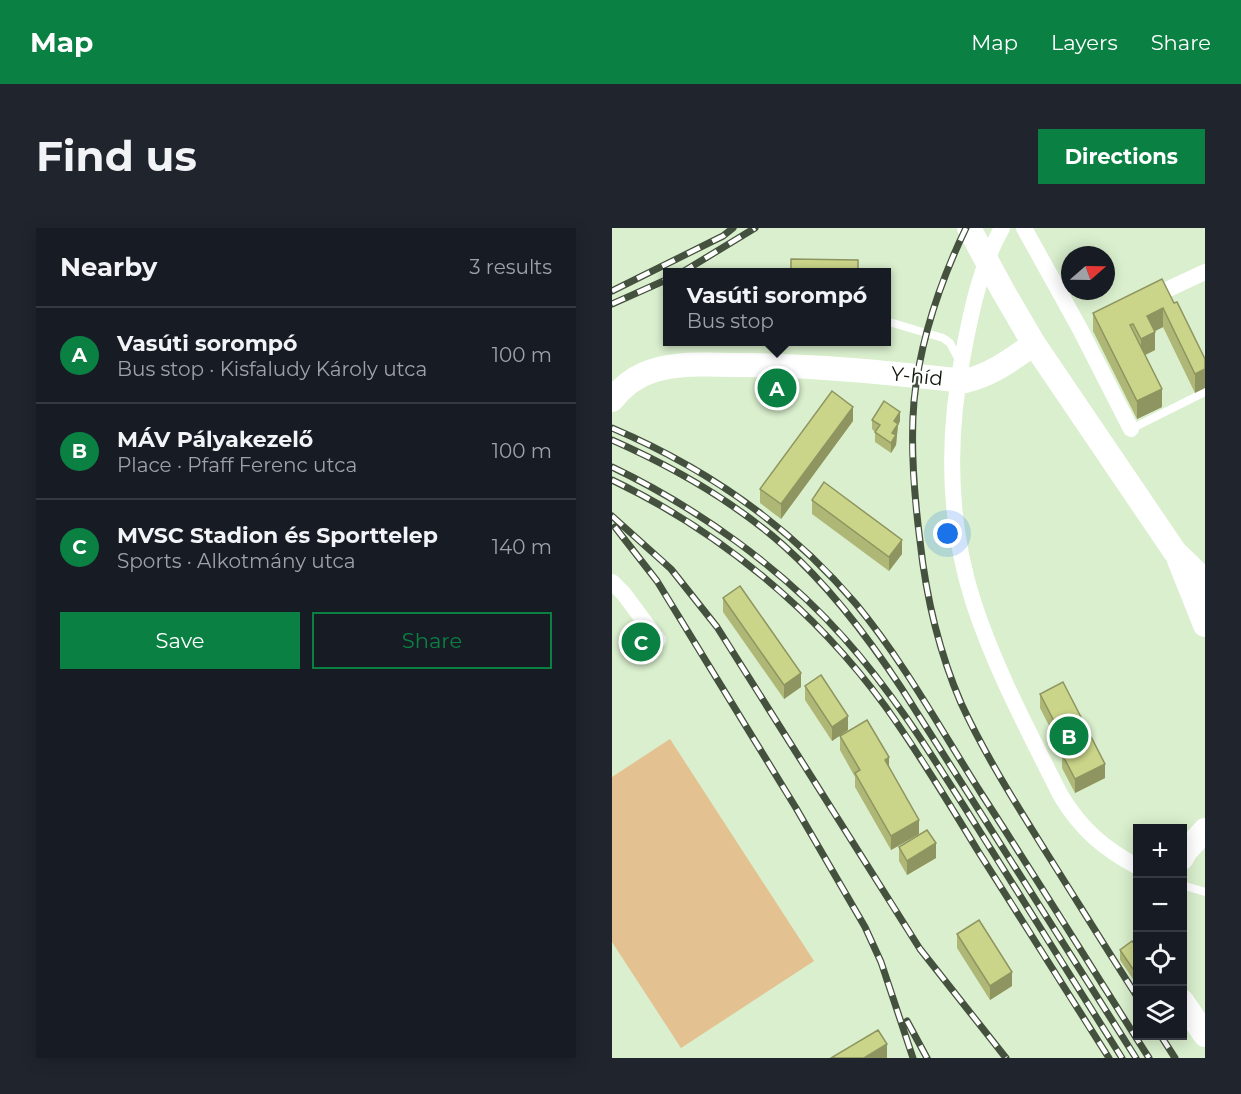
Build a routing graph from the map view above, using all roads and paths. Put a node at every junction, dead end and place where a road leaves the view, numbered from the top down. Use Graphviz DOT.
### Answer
graph roads {
  1 [pos="969,228"];
  2 [pos="1002,228"];
  3 [pos="1024,228"];
  4 [pos="1205,272"];
  5 [pos="1132,305"];
  6 [pos="891,322"];
  7 [pos="1034,344"];
  8 [pos="960,369"];
  9 [pos="1205,392"];
  10 [pos="612,400"];
  11 [pos="1131,429"];
  12 [pos="1175,552"];
  13 [pos="1205,581"];
  14 [pos="612,582"];
  15 [pos="1205,625"];
  16 [pos="658,640"];
  17 [pos="1205,830"];
  18 [pos="1187,850"];
  19 [pos="1133,865"];
  20 [pos="1187,887"];
  21 [pos="1205,892"];
  22 [pos="1187,1008"];
  23 [pos="1205,1035"];
  1 -- 7 [label="main road"];
  2 -- 8 [label="street"];
  3 -- 11 [label="street"];
  4 -- 5 [label="street"];
  6 -- 8 [label="lane"];
  7 -- 10 [label="main road, Y-híd"];
  7 -- 12 [label="main road"];
  8 -- 19 [label="street"];
  9 -- 11 [label="lane"];
  12 -- 13 [label="main road"];
  12 -- 15 [label="main road"];
  14 -- 16 [label="street"];
  17 -- 18 [label="main road"];
  20 -- 21 [label="lane"];
  22 -- 23 [label="main road"];
}
